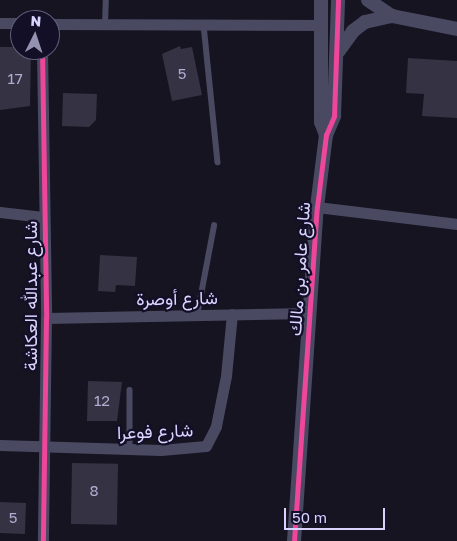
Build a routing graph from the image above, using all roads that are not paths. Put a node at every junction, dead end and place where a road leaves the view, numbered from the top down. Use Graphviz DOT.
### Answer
graph roads {
  1 [pos="106,0"];
  2 [pos="321,0"];
  3 [pos="338,0"];
  4 [pos="368,0"];
  5 [pos="392,16"];
  6 [pos="60,24"];
  7 [pos="105,24"];
  8 [pos="204,25"];
  9 [pos="320,25"];
  10 [pos="457,30"];
  11 [pos="337,54"];
  12 [pos="42,60"];
  13 [pos="326,135"];
  14 [pos="218,162"];
  15 [pos="317,207"];
  16 [pos="0,212"];
  17 [pos="43,217"];
  18 [pos="457,224"];
  19 [pos="214,226"];
  20 [pos="310,313"];
  21 [pos="232,314"];
  22 [pos="197,316"];
  23 [pos="46,318"];
  24 [pos="130,390"];
  25 [pos="0,445"];
  26 [pos="42,446"];
  27 [pos="130,450"];
  28 [pos="43,541"];
  29 [pos="294,541"];
  1 -- 7 [label="lane"];
  2 -- 9 [label="street, شارع عامر بن مالك"];
  3 -- 11 [label="street, شارع عامر بن مالك"];
  4 -- 5 [label="street"];
  5 -- 10 [label="street"];
  5 -- 11 [label="street"];
  6 -- 7 [label="street"];
  7 -- 8 [label="street"];
  8 -- 9 [label="street"];
  8 -- 14 [label="lane"];
  9 -- 13 [label="street, شارع عامر بن مالك"];
  11 -- 13 [label="street, شارع عامر بن مالك"];
  12 -- 17 [label="street, شارع عبدالله العكاشة"];
  13 -- 15 [label="street, شارع عامر بن مالك"];
  15 -- 18 [label="street"];
  15 -- 20 [label="street, شارع عامر بن مالك"];
  16 -- 17 [label="street"];
  17 -- 23 [label="street, شارع عبدالله العكاشة"];
  19 -- 22 [label="lane"];
  20 -- 21 [label="street, شارع أوصرة"];
  20 -- 29 [label="street, شارع عامر بن مالك"];
  21 -- 22 [label="street, شارع أوصرة"];
  21 -- 27 [label="street, شارع فوعرا"];
  22 -- 23 [label="street, شارع أوصرة"];
  23 -- 26 [label="street, شارع عبدالله العكاشة"];
  24 -- 27 [label="lane"];
  25 -- 26 [label="street, شارع فوعرا"];
  26 -- 27 [label="street, شارع فوعرا"];
  26 -- 28 [label="street, شارع عبدالله العكاشة"];
}
